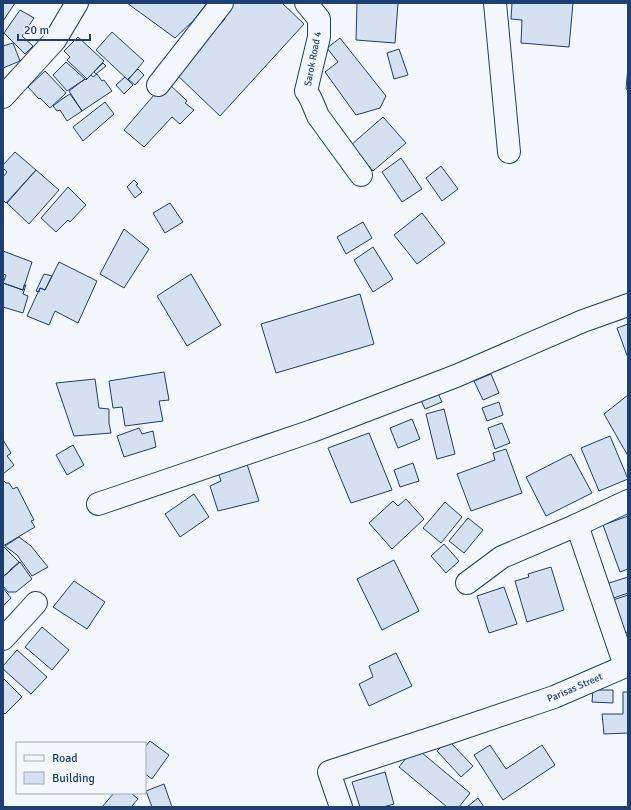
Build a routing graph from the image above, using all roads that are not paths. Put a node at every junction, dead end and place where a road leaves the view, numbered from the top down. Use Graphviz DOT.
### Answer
graph roads {
  1 [pos="77,3"];
  2 [pos="222,3"];
  3 [pos="306,3"];
  4 [pos="495,3"];
  5 [pos="158,85"];
  6 [pos="3,97"];
  7 [pos="509,152"];
  8 [pos="361,175"];
  9 [pos="628,305"];
  10 [pos="628,501"];
  11 [pos="98,504"];
  12 [pos="577,525"];
  13 [pos="467,583"];
  14 [pos="36,603"];
  15 [pos="3,639"];
  16 [pos="627,665"];
  17 [pos="341,807"];
  1 -- 6 [label="street"];
  2 -- 5 [label="street"];
  3 -- 8 [label="street, Sarok Road 4"];
  4 -- 7 [label="street"];
  9 -- 11 [label="street"];
  10 -- 12 [label="street"];
  12 -- 13 [label="street"];
  12 -- 16 [label="street, Parisas Street"];
  14 -- 15 [label="street"];
  16 -- 17 [label="street, Parisas Street"];
}
